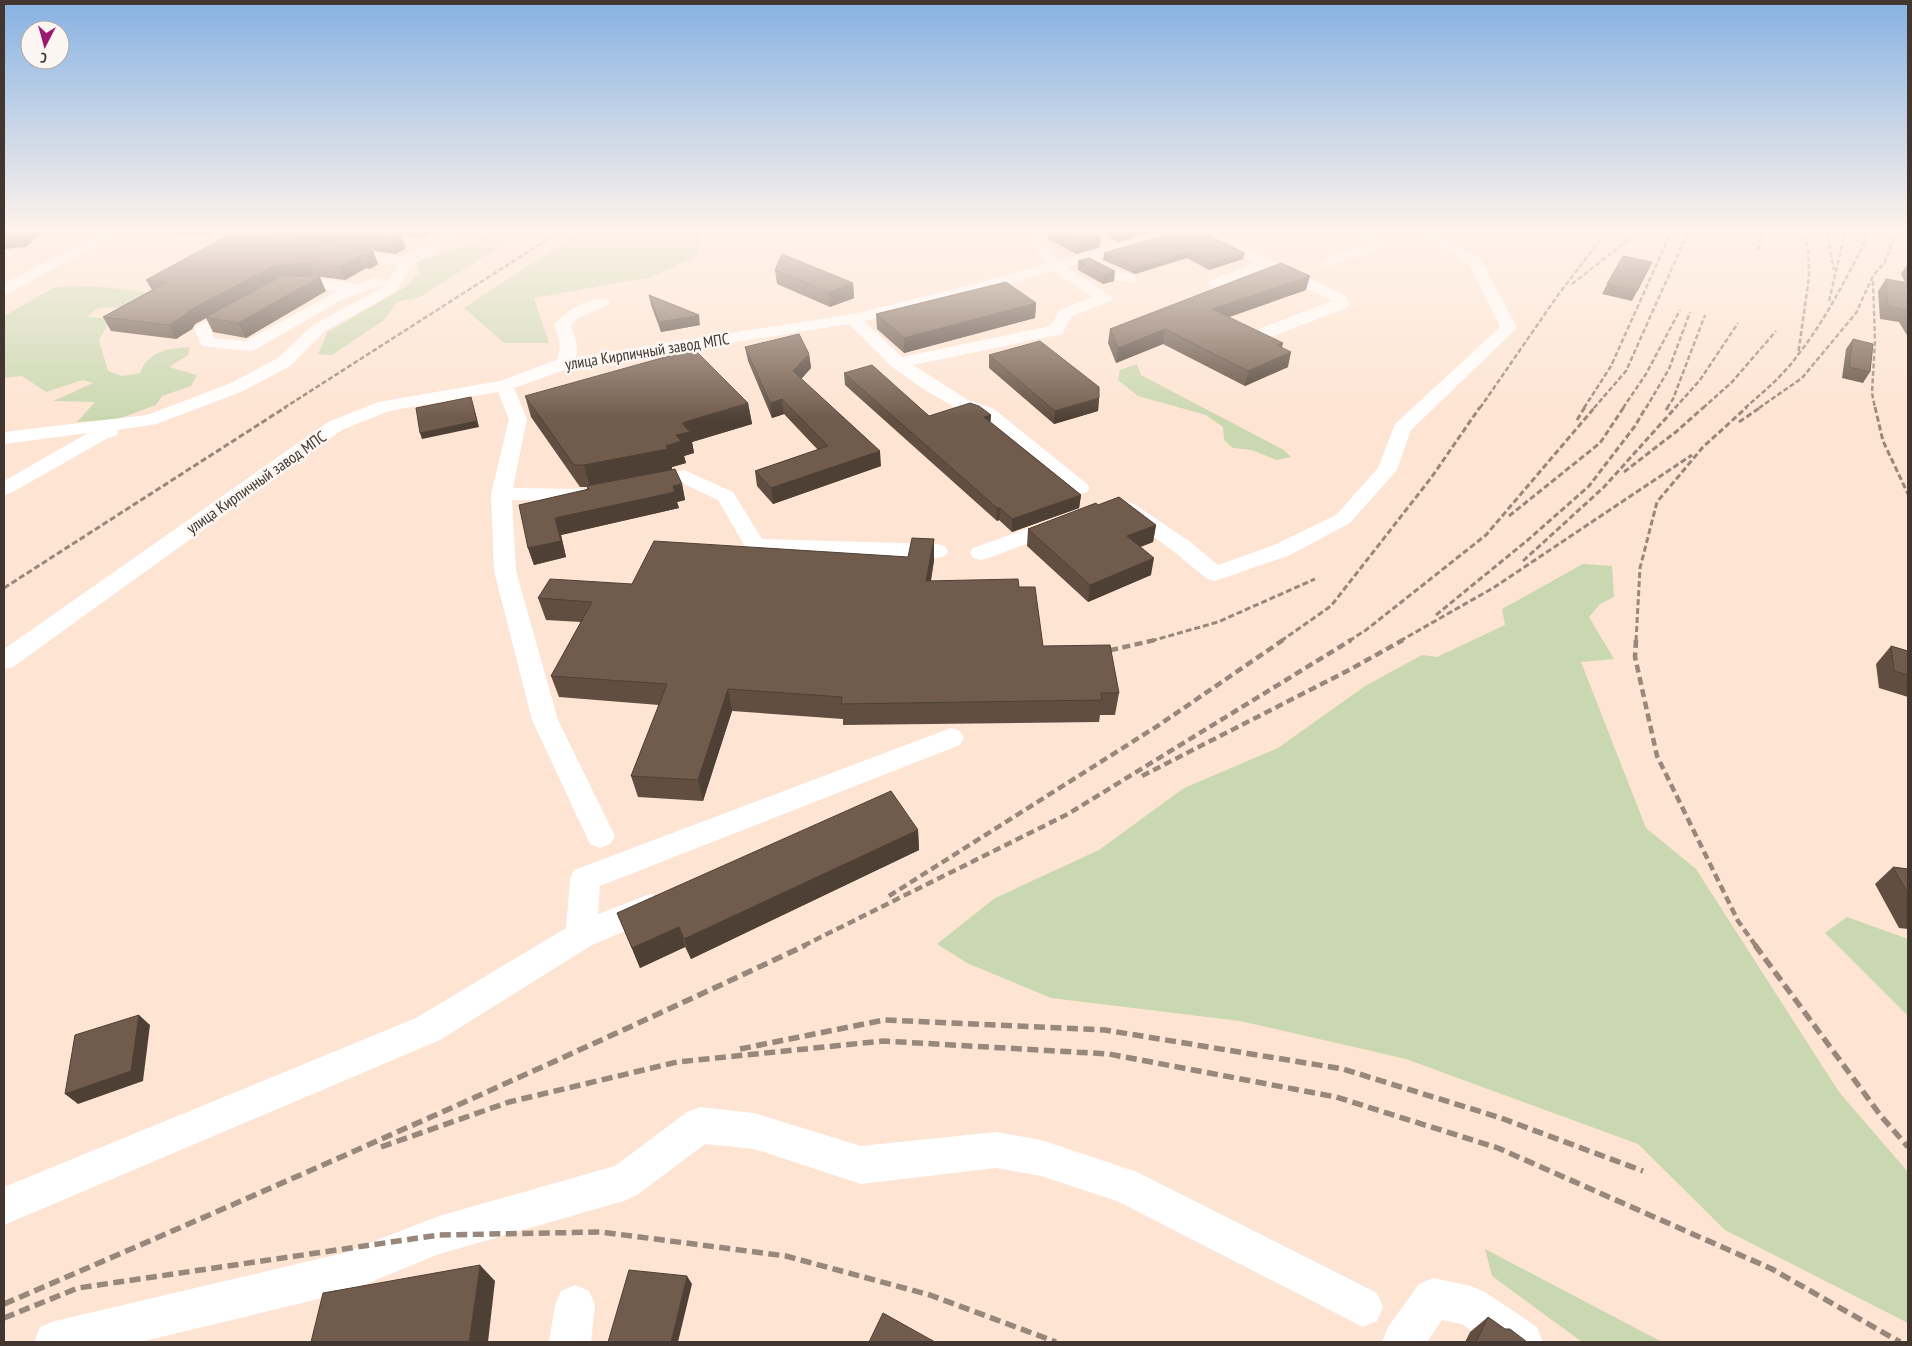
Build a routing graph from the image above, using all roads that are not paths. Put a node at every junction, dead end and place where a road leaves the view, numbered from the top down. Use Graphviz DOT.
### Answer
graph roads {
  1 [pos="347,293"];
  2 [pos="383,293"];
  3 [pos="961,293"];
  4 [pos="1097,293"];
  5 [pos="1328,293"];
  6 [pos="1491,293"];
  7 [pos="252,302"];
  8 [pos="602,302"];
  9 [pos="853,319"];
  10 [pos="1267,332"];
  11 [pos="898,363"];
  12 [pos="563,364"];
  13 [pos="504,386"];
  14 [pos="150,420"];
  15 [pos="4,438"];
  16 [pos="1080,488"];
  17 [pos="4,489"];
  18 [pos="501,494"];
  19 [pos="1108,505"];
  20 [pos="1072,519"];
  21 [pos="936,551"];
  22 [pos="981,553"];
  23 [pos="4,661"];
  24 [pos="951,738"];
  25 [pos="600,836"];
  26 [pos="674,896"];
  27 [pos="580,936"];
  28 [pos="4,1206"];
  29 [pos="1363,1307"];
  30 [pos="56,1342"];
  31 [pos="1403,1342"];
  32 [pos="1522,1342"];
  1 -- 7 [label="street"];
  2 -- 14 [label="street"];
  3 -- 9 [label="street, улица Кирпичный завод МПС"];
  4 -- 11 [label="street"];
  5 -- 10 [label="street"];
  6 -- 19 [label="street"];
  8 -- 12 [label="street"];
  9 -- 11 [label="street"];
  9 -- 12 [label="street, улица Кирпичный завод МПС"];
  11 -- 16 [label="street"];
  12 -- 13 [label="street, улица Кирпичный завод МПС"];
  13 -- 18 [label="street"];
  13 -- 23 [label="street, улица Кирпичный завод МПС"];
  14 -- 15 [label="street"];
  14 -- 17 [label="street"];
  18 -- 21 [label="street"];
  18 -- 25 [label="street"];
  20 -- 22 [label="street"];
  24 -- 27 [label="street"];
  26 -- 27 [label="street"];
  27 -- 28 [label="street"];
  29 -- 30 [label="street"];
  31 -- 32 [label="street"];
}
